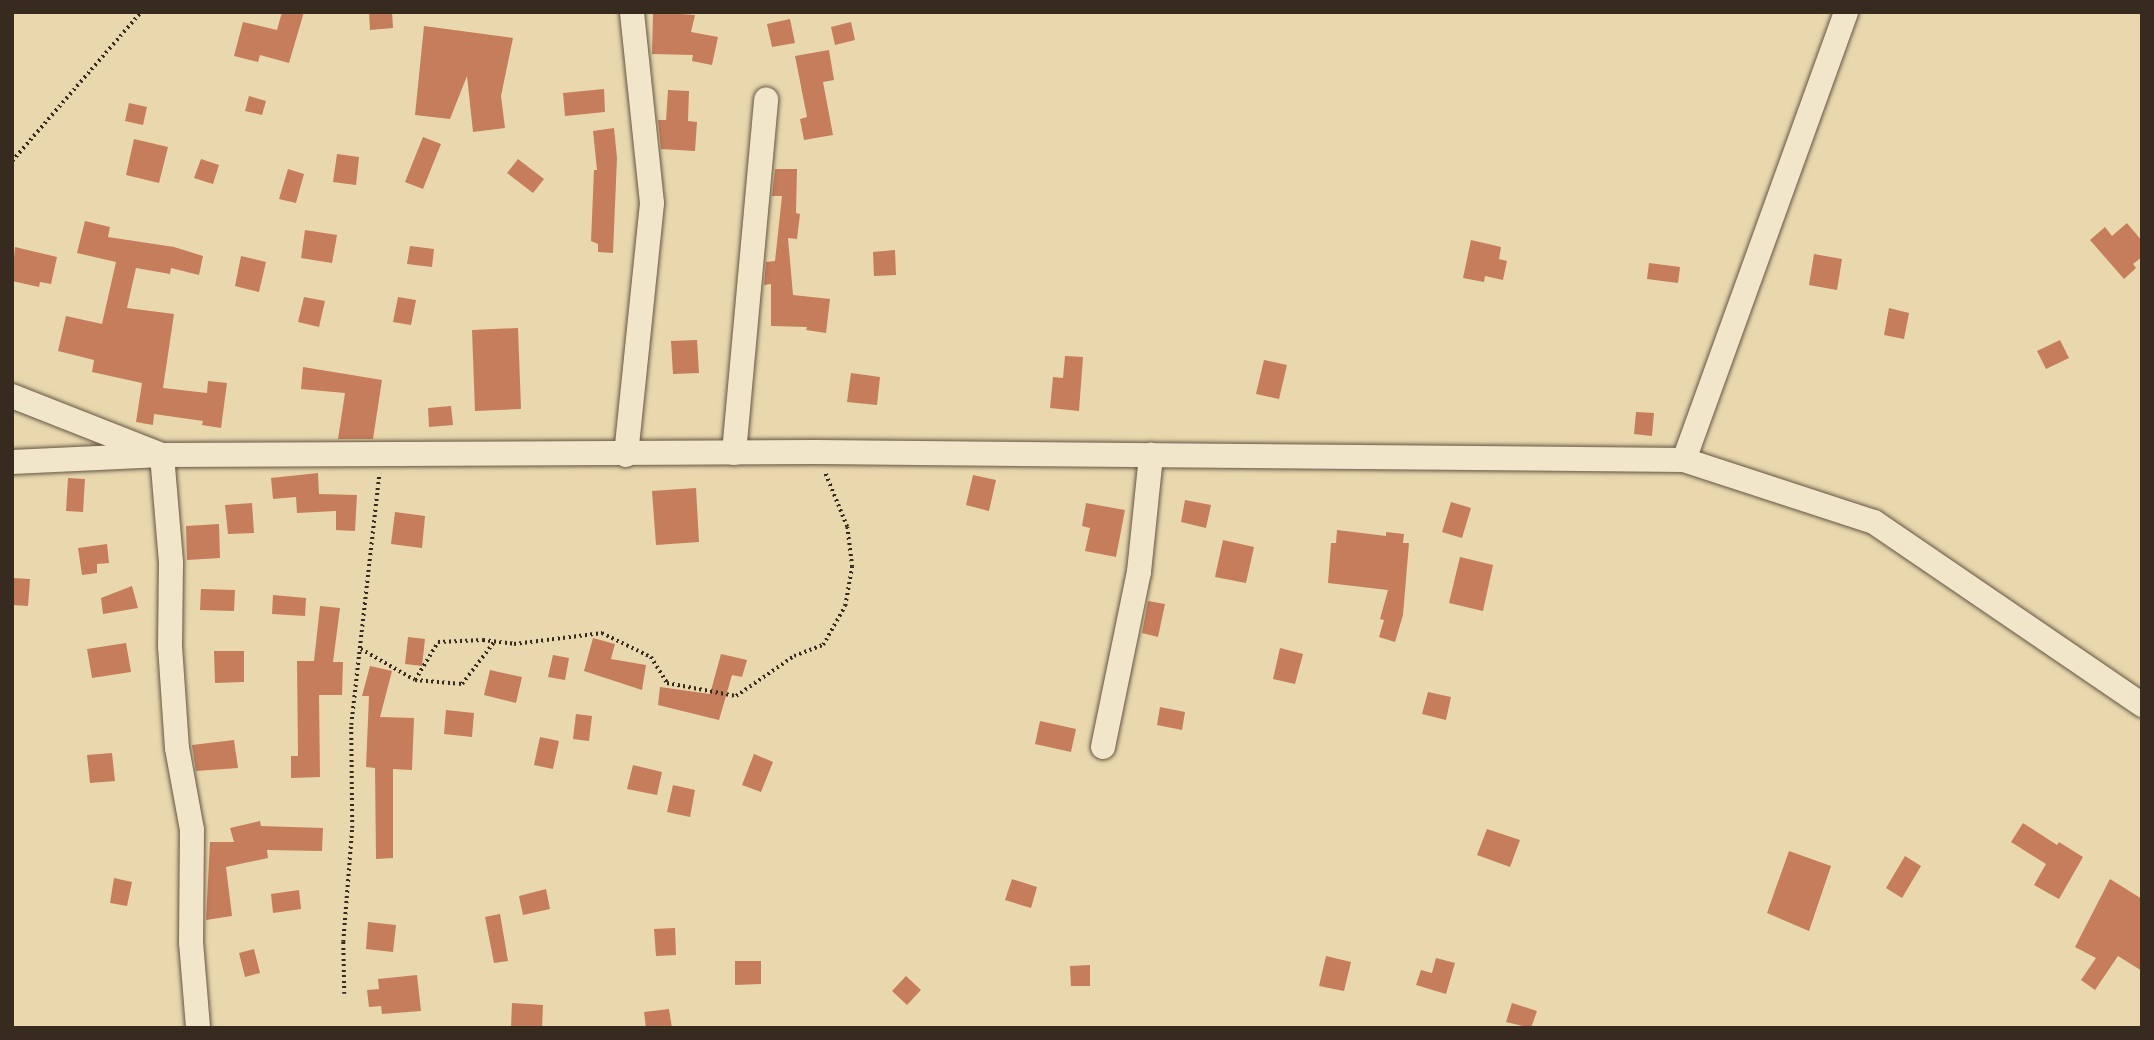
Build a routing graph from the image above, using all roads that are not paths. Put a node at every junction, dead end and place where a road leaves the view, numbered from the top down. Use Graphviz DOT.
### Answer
graph roads {
  1 [pos="632,12"];
  2 [pos="1846,12"];
  3 [pos="766,99"];
  4 [pos="12,396"];
  5 [pos="734,453"];
  6 [pos="162,455"];
  7 [pos="626,455"];
  8 [pos="1151,455"];
  9 [pos="1684,460"];
  10 [pos="12,461"];
  11 [pos="2142,705"];
  12 [pos="1103,747"];
  13 [pos="198,1028"];
  1 -- 7 [label="street"];
  2 -- 9 [label="street"];
  3 -- 5 [label="street"];
  4 -- 6 [label="street"];
  5 -- 7 [label="street"];
  5 -- 8 [label="street"];
  6 -- 7 [label="street"];
  6 -- 10 [label="street"];
  6 -- 13 [label="street"];
  8 -- 9 [label="street"];
  8 -- 12 [label="street"];
  9 -- 11 [label="street"];
}
